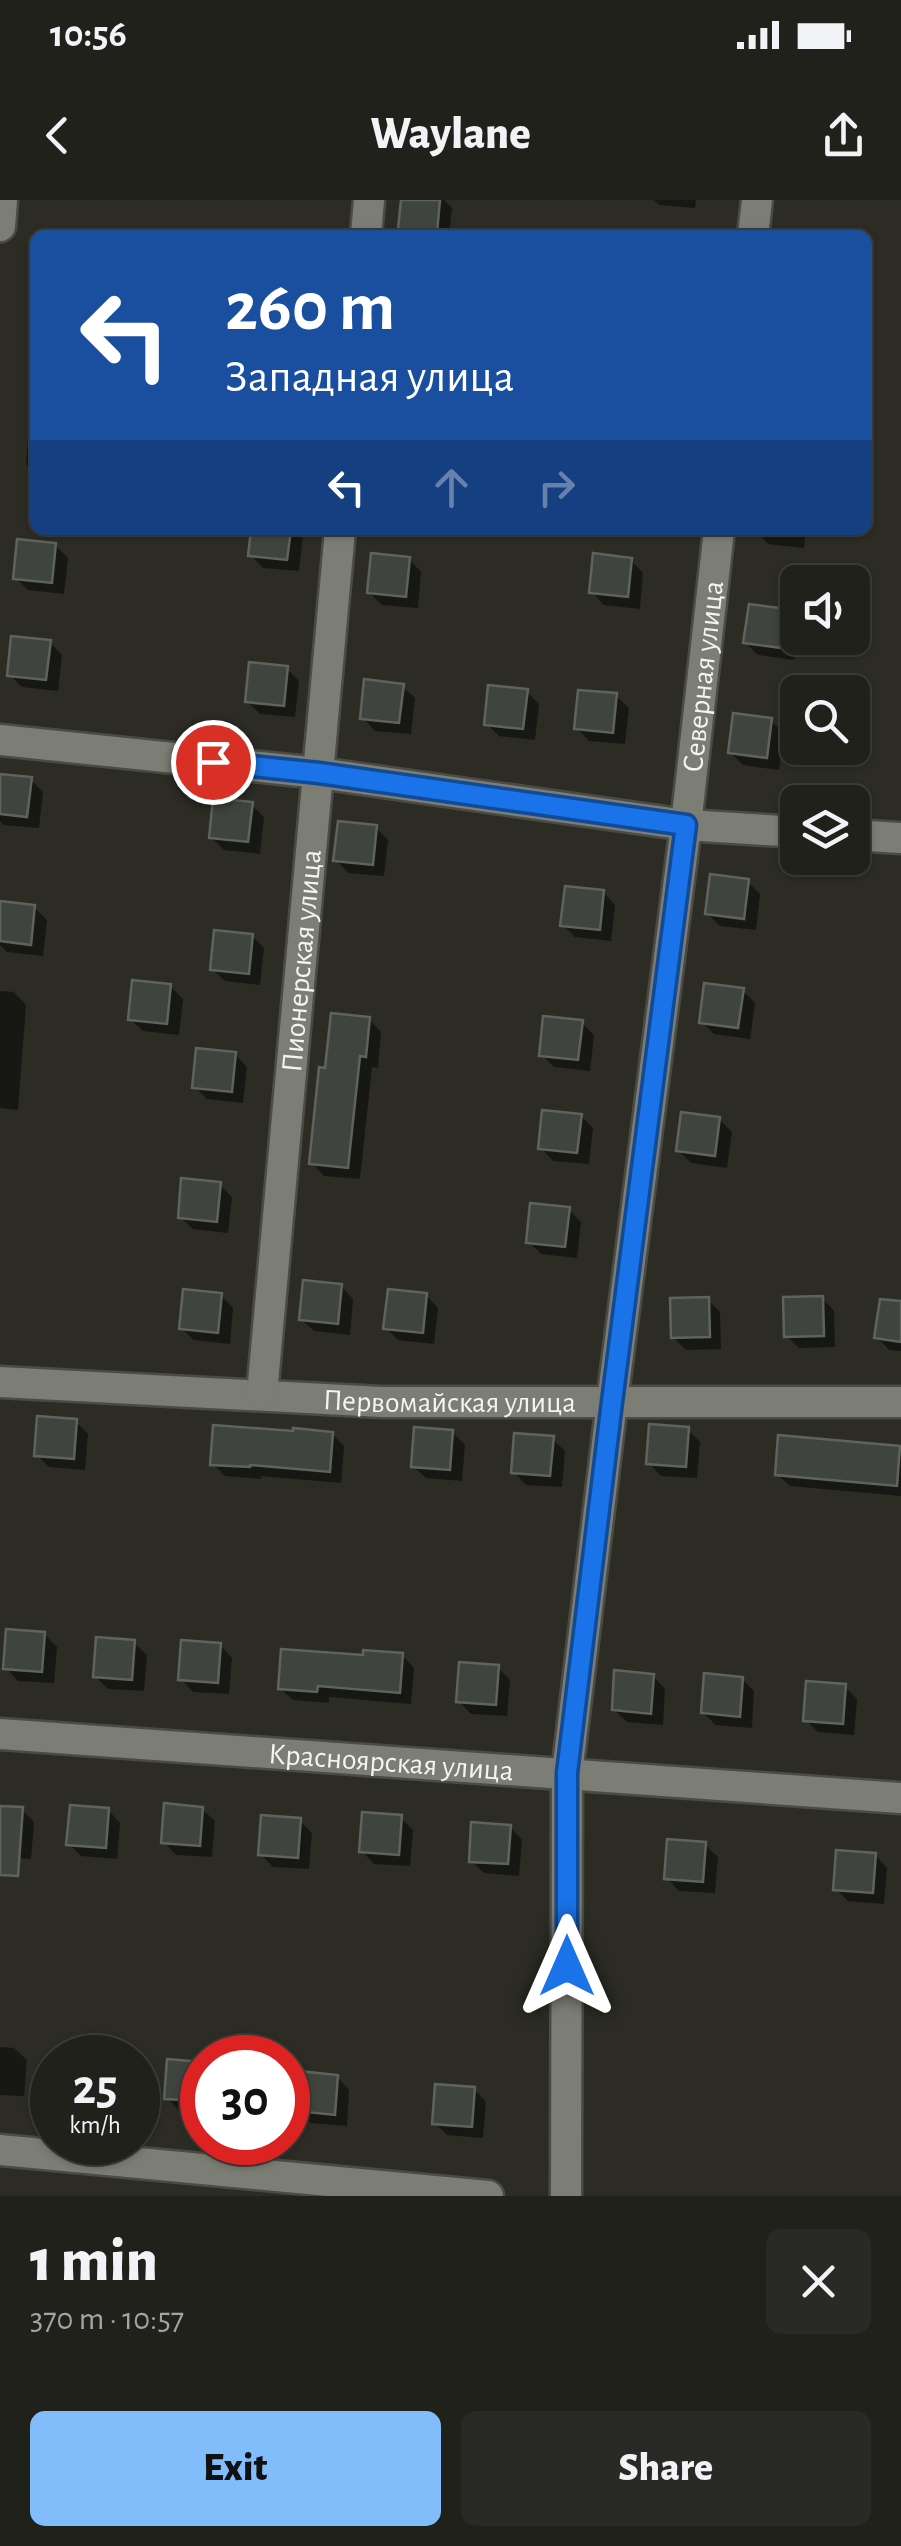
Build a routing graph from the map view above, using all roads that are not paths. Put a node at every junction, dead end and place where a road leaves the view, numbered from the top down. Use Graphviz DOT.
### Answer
graph roads {
  1 [pos="2,200"];
  2 [pos="369,200"];
  3 [pos="756,200"];
  4 [pos="0,226"];
  5 [pos="366,230"];
  6 [pos="753,230"];
  7 [pos="340,535"];
  8 [pos="718,535"];
  9 [pos="0,740"];
  10 [pos="319,773"];
  11 [pos="686,825"];
  12 [pos="780,831"];
  13 [pos="870,836"];
  14 [pos="901,838"];
  15 [pos="0,1382"];
  16 [pos="262,1394"];
  17 [pos="612,1402"];
  18 [pos="901,1402"];
  19 [pos="0,1734"];
  20 [pos="567,1773"];
  21 [pos="901,1798"];
  22 [pos="0,2150"];
  23 [pos="488,2196"];
  24 [pos="566,2196"];
  1 -- 4 [label="street"];
  2 -- 5 [label="street"];
  3 -- 6 [label="street"];
  7 -- 10 [label="street, Пионерская улица"];
  8 -- 11 [label="street, Северная улица"];
  9 -- 10 [label="street"];
  10 -- 11 [label="street"];
  10 -- 16 [label="street, Пионерская улица"];
  11 -- 12 [label="street"];
  11 -- 17 [label="street, Северная улица"];
  13 -- 14 [label="street"];
  15 -- 16 [label="street, Первомайская улица"];
  16 -- 17 [label="street, Первомайская улица"];
  17 -- 18 [label="street, Первомайская улица"];
  17 -- 20 [label="street, Северная улица"];
  19 -- 20 [label="street, Красноярская улица"];
  20 -- 21 [label="street, Красноярская улица"];
  20 -- 24 [label="street, Северная улица"];
  22 -- 23 [label="street"];
}
